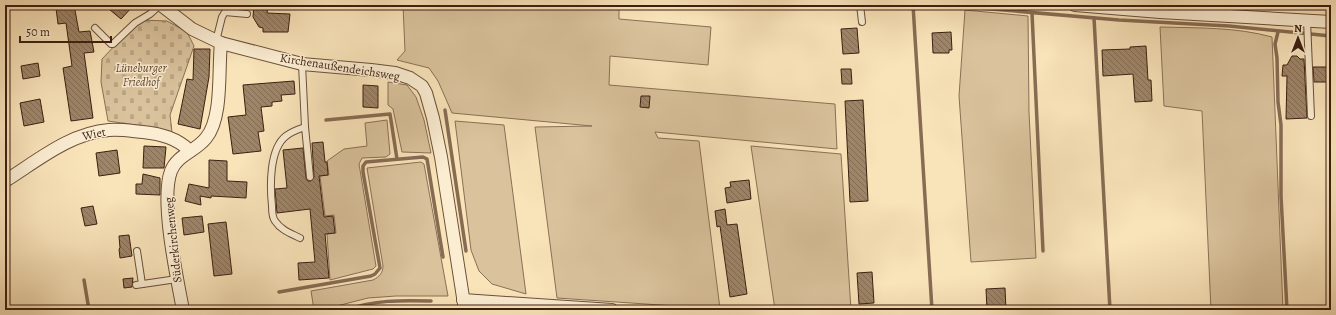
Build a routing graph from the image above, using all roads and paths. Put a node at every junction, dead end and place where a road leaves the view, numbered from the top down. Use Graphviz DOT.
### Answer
graph roads {
  1 [pos="160,5"];
  2 [pos="860,5"];
  3 [pos="1075,5"];
  4 [pos="1229,10"];
  5 [pos="247,14"];
  6 [pos="862,22"];
  7 [pos="1331,22"];
  8 [pos="1308,26"];
  9 [pos="96,28"];
  10 [pos="218,42"];
  11 [pos="302,64"];
  12 [pos="1311,116"];
  13 [pos="305,127"];
  14 [pos="190,151"];
  15 [pos="310,177"];
  16 [pos="5,181"];
  17 [pos="300,238"];
  18 [pos="137,251"];
  19 [pos="177,279"];
  20 [pos="464,305"];
  21 [pos="183,310"];
  22 [pos="612,310"];
  1 -- 9 [label="lane"];
  1 -- 10 [label="street, Kirchenaußendeichsweg"];
  2 -- 6 [label="lane"];
  3 -- 4 [label="street"];
  4 -- 8 [label="street"];
  5 -- 10 [label="lane"];
  7 -- 8 [label="street"];
  8 -- 12 [label="lane"];
  10 -- 11 [label="street, Kirchenaußendeichsweg"];
  10 -- 14 [label="street, Süderkirchenweg"];
  11 -- 13 [label="lane"];
  11 -- 20 [label="street, Kirchenaußendeichsweg"];
  13 -- 15 [label="lane"];
  13 -- 17 [label="lane"];
  14 -- 16 [label="street, Wiet"];
  14 -- 19 [label="street, Süderkirchenweg"];
  18 -- 19 [label="lane"];
  19 -- 21 [label="street, Süderkirchenweg"];
  20 -- 22 [label="street"];
}
